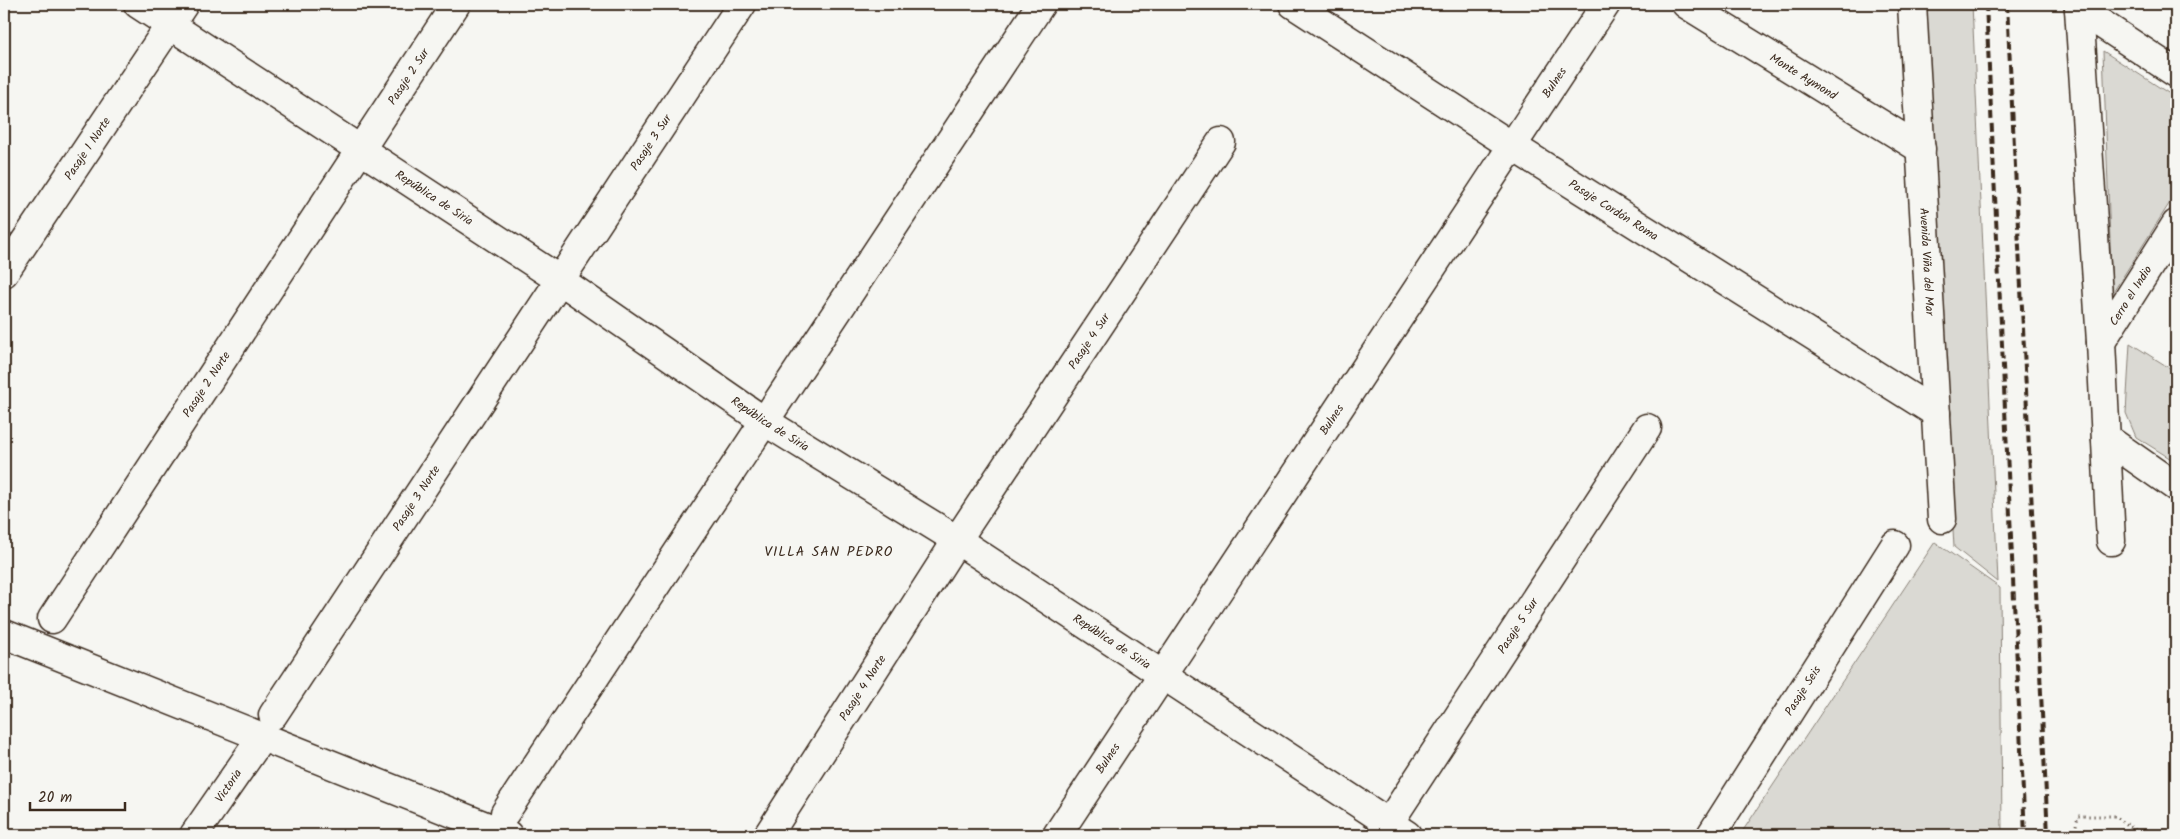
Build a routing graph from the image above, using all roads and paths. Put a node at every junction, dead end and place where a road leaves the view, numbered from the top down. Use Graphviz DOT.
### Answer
graph roads {
  1 [pos="138,4"];
  2 [pos="456,4"];
  3 [pos="742,4"];
  4 [pos="1041,4"];
  5 [pos="1293,4"];
  6 [pos="1606,4"];
  7 [pos="1686,4"];
  8 [pos="1912,4"];
  9 [pos="2079,6"];
  10 [pos="177,14"];
  11 [pos="2176,73"];
  12 [pos="1221,142"];
  13 [pos="1512,146"];
  14 [pos="1921,149"];
  15 [pos="361,150"];
  16 [pos="2176,224"];
  17 [pos="4,273"];
  18 [pos="560,280"];
  19 [pos="2101,342"];
  20 [pos="1936,413"];
  21 [pos="764,421"];
  22 [pos="1648,428"];
  23 [pos="2106,438"];
  24 [pos="2176,487"];
  25 [pos="1942,519"];
  26 [pos="957,540"];
  27 [pos="2111,541"];
  28 [pos="1895,545"];
  29 [pos="52,619"];
  30 [pos="4,634"];
  31 [pos="1163,675"];
  32 [pos="267,726"];
  33 [pos="506,824"];
  34 [pos="1392,831"];
  35 [pos="194,835"];
  36 [pos="768,835"];
  37 [pos="1058,835"];
  38 [pos="1711,835"];
  39 [pos="2074,835"];
  40 [pos="2142,835"];
  1 -- 10 [label="street, República de Siria"];
  2 -- 15 [label="street, Pasaje 2 Sur"];
  3 -- 18 [label="street, Pasaje 3 Sur"];
  4 -- 21 [label="street"];
  5 -- 13 [label="street, Pasaje Cordón Roma"];
  6 -- 13 [label="street, Bulnes"];
  7 -- 14 [label="street, Monte Aymond"];
  8 -- 14 [label="street, Avenida Viña del Mar"];
  9 -- 11 [label="street"];
  9 -- 19 [label="street"];
  10 -- 15 [label="street, República de Siria"];
  10 -- 17 [label="street, Pasaje 1 Norte"];
  12 -- 26 [label="street, Pasaje 4 Sur"];
  13 -- 20 [label="street, Pasaje Cordón Roma"];
  13 -- 31 [label="street, Bulnes"];
  14 -- 20 [label="street, Avenida Viña del Mar"];
  15 -- 18 [label="street, República de Siria"];
  15 -- 29 [label="street, Pasaje 2 Norte"];
  16 -- 19 [label="street, Cerro el Indio"];
  18 -- 21 [label="street, República de Siria"];
  18 -- 32 [label="street, Pasaje 3 Norte"];
  19 -- 23 [label="street"];
  20 -- 25 [label="street, Avenida Viña del Mar"];
  21 -- 26 [label="street, República de Siria"];
  21 -- 33 [label="street"];
  22 -- 34 [label="street, Pasaje 5 Sur"];
  23 -- 24 [label="street"];
  23 -- 27 [label="street"];
  26 -- 31 [label="street, República de Siria"];
  26 -- 36 [label="street, Pasaje 4 Norte"];
  28 -- 38 [label="street, Pasaje Seis"];
  30 -- 32 [label="street"];
  31 -- 34 [label="street, República de Siria"];
  31 -- 37 [label="street, Bulnes"];
  32 -- 33 [label="street"];
  32 -- 35 [label="street, Victoria"];
  39 -- 40 [label="path"];
}
